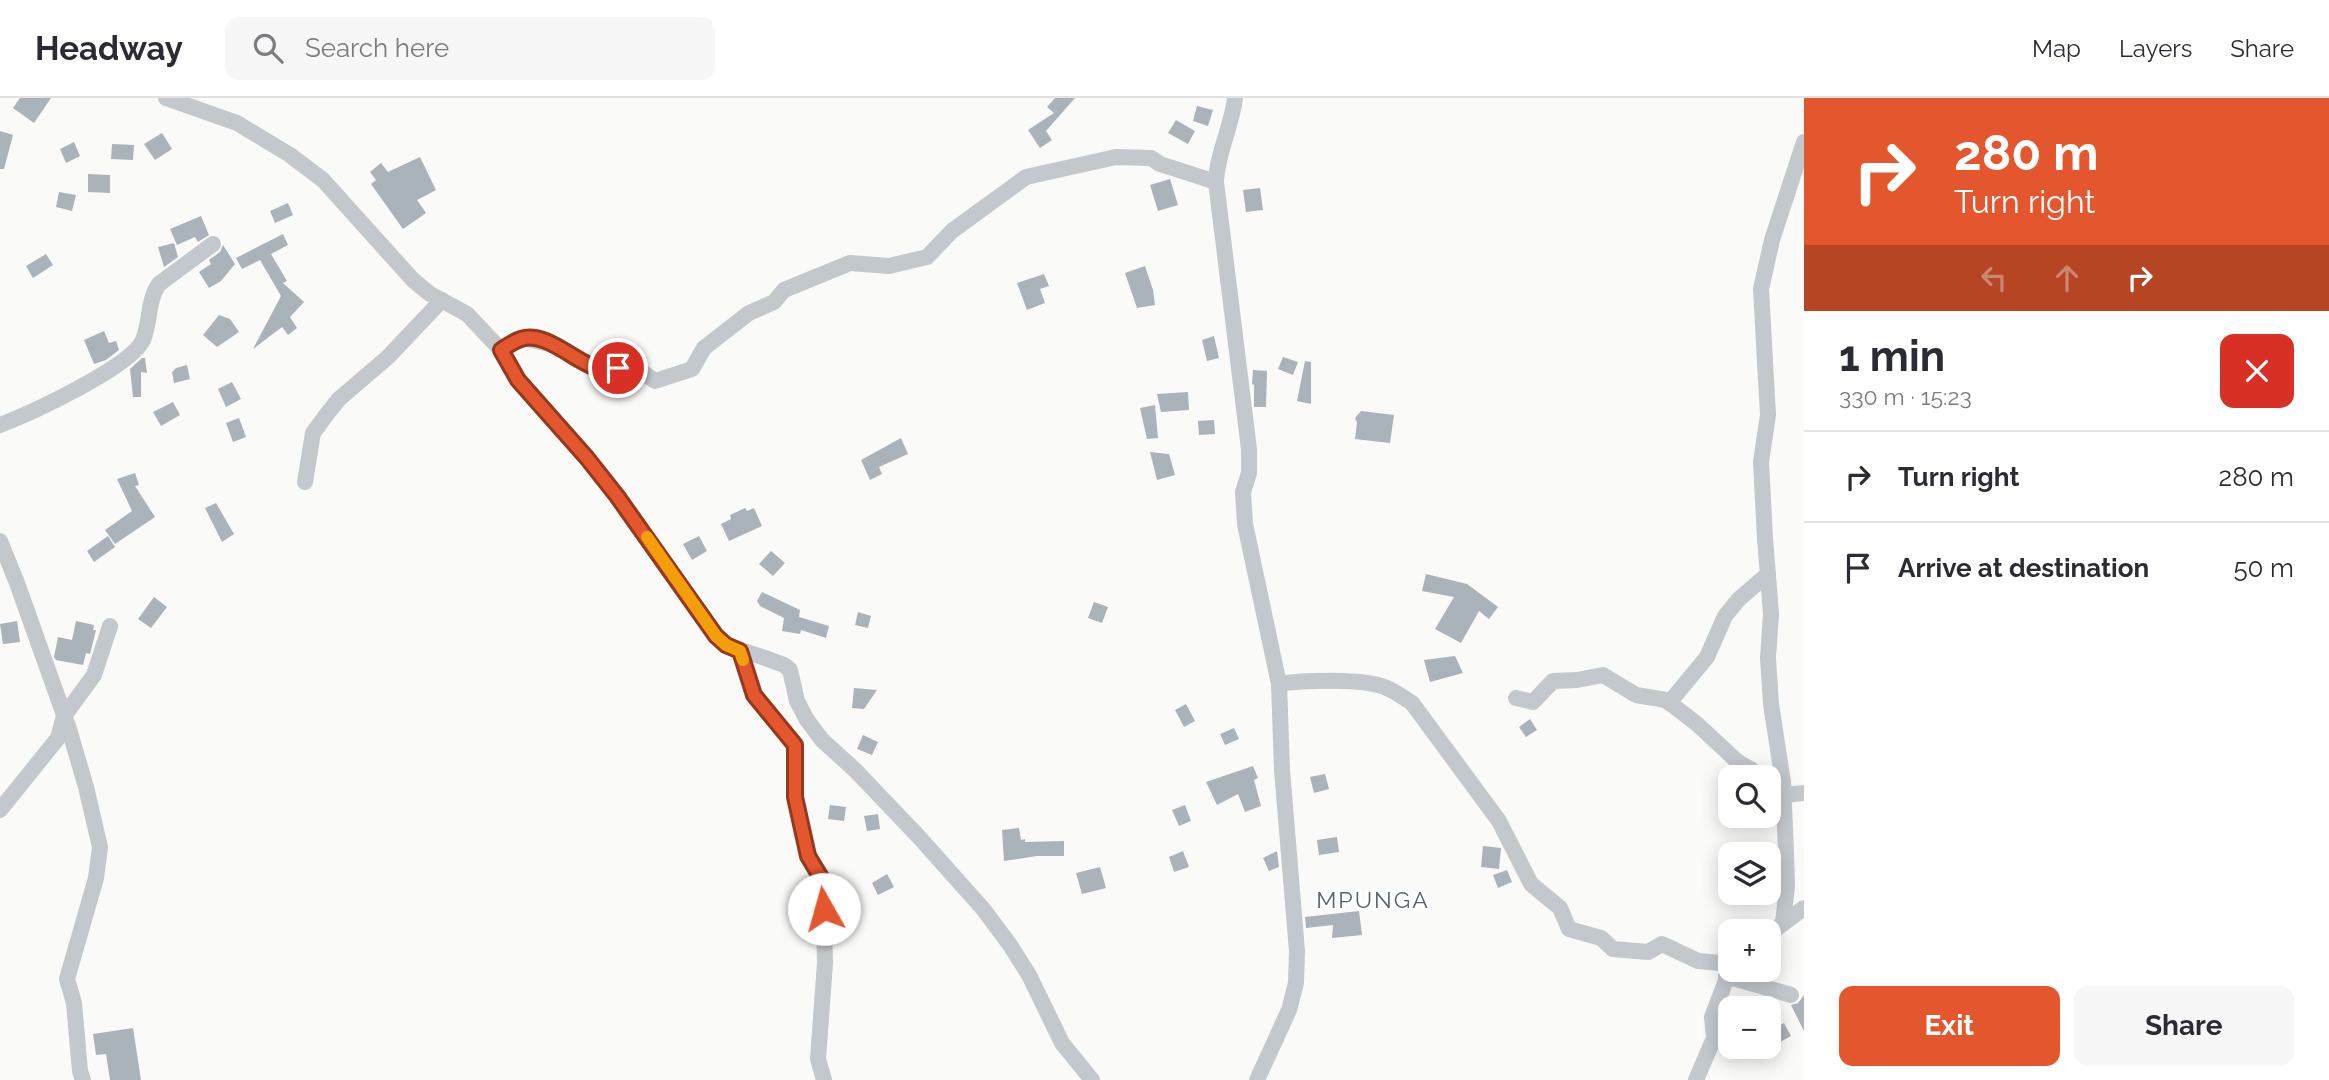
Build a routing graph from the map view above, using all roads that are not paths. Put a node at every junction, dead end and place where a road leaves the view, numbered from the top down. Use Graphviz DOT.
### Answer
graph roads {
  1 [pos="166,98"];
  2 [pos="1235,98"];
  3 [pos="1804,142"];
  4 [pos="1216,182"];
  5 [pos="214,244"];
  6 [pos="442,300"];
  7 [pos="501,350"];
  8 [pos="0,425"];
  9 [pos="305,482"];
  10 [pos="0,541"];
  11 [pos="1768,574"];
  12 [pos="110,626"];
  13 [pos="740,651"];
  14 [pos="1279,684"];
  15 [pos="1516,698"];
  16 [pos="1670,704"];
  17 [pos="64,716"];
  18 [pos="1743,765"];
  19 [pos="1776,765"];
  20 [pos="1804,793"];
  21 [pos="1781,799"];
  22 [pos="0,810"];
  23 [pos="1781,821"];
  24 [pos="1804,908"];
  25 [pos="1783,923"];
  26 [pos="1718,966"];
  27 [pos="1724,982"];
  28 [pos="1760,982"];
  29 [pos="1791,995"];
  30 [pos="83,1080"];
  31 [pos="824,1080"];
  32 [pos="1092,1080"];
  33 [pos="1257,1080"];
  34 [pos="1696,1080"];
  1 -- 6 [label="street"];
  2 -- 4 [label="street"];
  3 -- 11 [label="street"];
  4 -- 7 [label="street"];
  4 -- 14 [label="street"];
  5 -- 8 [label="street"];
  6 -- 7 [label="street"];
  6 -- 9 [label="street"];
  7 -- 13 [label="street"];
  10 -- 17 [label="street"];
  11 -- 16 [label="street"];
  11 -- 19 [label="street"];
  12 -- 17 [label="street"];
  13 -- 31 [label="street"];
  13 -- 32 [label="street"];
  14 -- 26 [label="street"];
  14 -- 33 [label="street"];
  15 -- 16 [label="street"];
  16 -- 18 [label="street"];
  17 -- 22 [label="street"];
  17 -- 30 [label="street"];
  20 -- 21 [label="street"];
  23 -- 25 [label="street"];
  24 -- 25 [label="street"];
  27 -- 34 [label="street"];
  28 -- 29 [label="street"];
}
